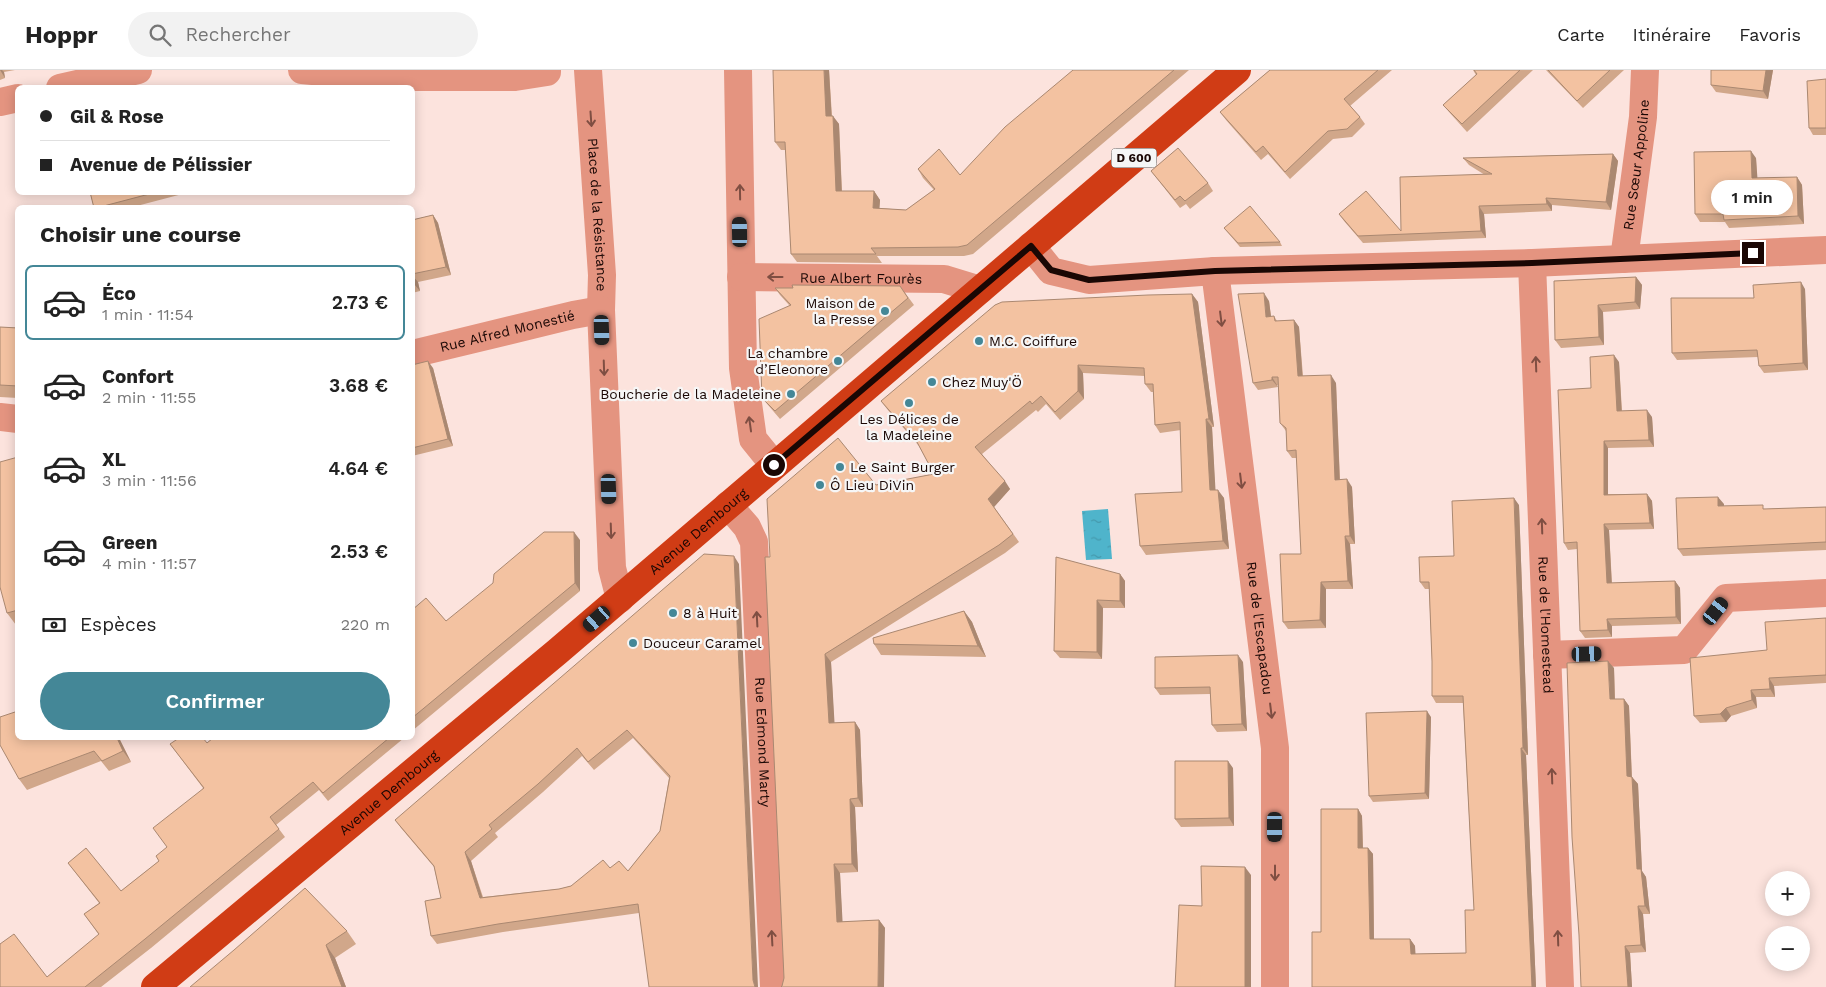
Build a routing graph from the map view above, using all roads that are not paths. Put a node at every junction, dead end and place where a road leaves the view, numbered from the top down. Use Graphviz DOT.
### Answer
graph roads {
  1 [pos="138,70"];
  2 [pos="302,70"];
  3 [pos="547,70"];
  4 [pos="588,70"];
  5 [pos="738,70"];
  6 [pos="1237,70"];
  7 [pos="1645,70"];
  8 [pos="73,85"];
  9 [pos="15,99"];
  10 [pos="0,102"];
  11 [pos="1031,246"];
  12 [pos="1826,250"];
  13 [pos="1624,259"];
  14 [pos="1532,263"];
  15 [pos="1215,271"];
  16 [pos="741,277"];
  17 [pos="980,290"];
  18 [pos="601,310"];
  19 [pos="415,353"];
  20 [pos="0,417"];
  21 [pos="15,419"];
  22 [pos="774,465"];
  23 [pos="728,505"];
  24 [pos="1826,593"];
  25 [pos="620,598"];
  26 [pos="1547,655"];
  27 [pos="155,987"];
  28 [pos="774,987"];
  29 [pos="1275,987"];
  30 [pos="1560,987"];
  1 -- 8 [label="street"];
  2 -- 3 [label="street"];
  4 -- 18 [label="street, Place de la Résistance, one-way"];
  16 -- 5 [label="street, one-way"];
  6 -- 11 [label="main road, Avenue Dembourg / D 600"];
  7 -- 13 [label="street, Rue Sœur Appoline"];
  9 -- 10 [label="street"];
  11 -- 15 [label="street"];
  11 -- 17 [label="main road, Avenue Dembourg / D 600"];
  12 -- 13 [label="street"];
  13 -- 14 [label="street"];
  14 -- 15 [label="street"];
  26 -- 14 [label="street, Rue de l'Homestead, one-way"];
  15 -- 29 [label="street, Rue de l'Escapadou, one-way"];
  17 -- 16 [label="street, Rue Albert Fourès, one-way"];
  22 -- 16 [label="street, one-way"];
  17 -- 22 [label="main road, Avenue Dembourg / D 600"];
  18 -- 19 [label="street, Rue Alfred Monestié"];
  18 -- 25 [label="street, Place de la Résistance, one-way"];
  20 -- 21 [label="street"];
  22 -- 23 [label="main road, Avenue Dembourg / D 600"];
  23 -- 25 [label="main road, Avenue Dembourg / D 600"];
  28 -- 23 [label="street, Rue Edmond Marty, one-way"];
  24 -- 26 [label="street"];
  25 -- 27 [label="main road, Avenue Dembourg / D 600"];
  30 -- 26 [label="street, Rue de l'Homestead, one-way"];
}
